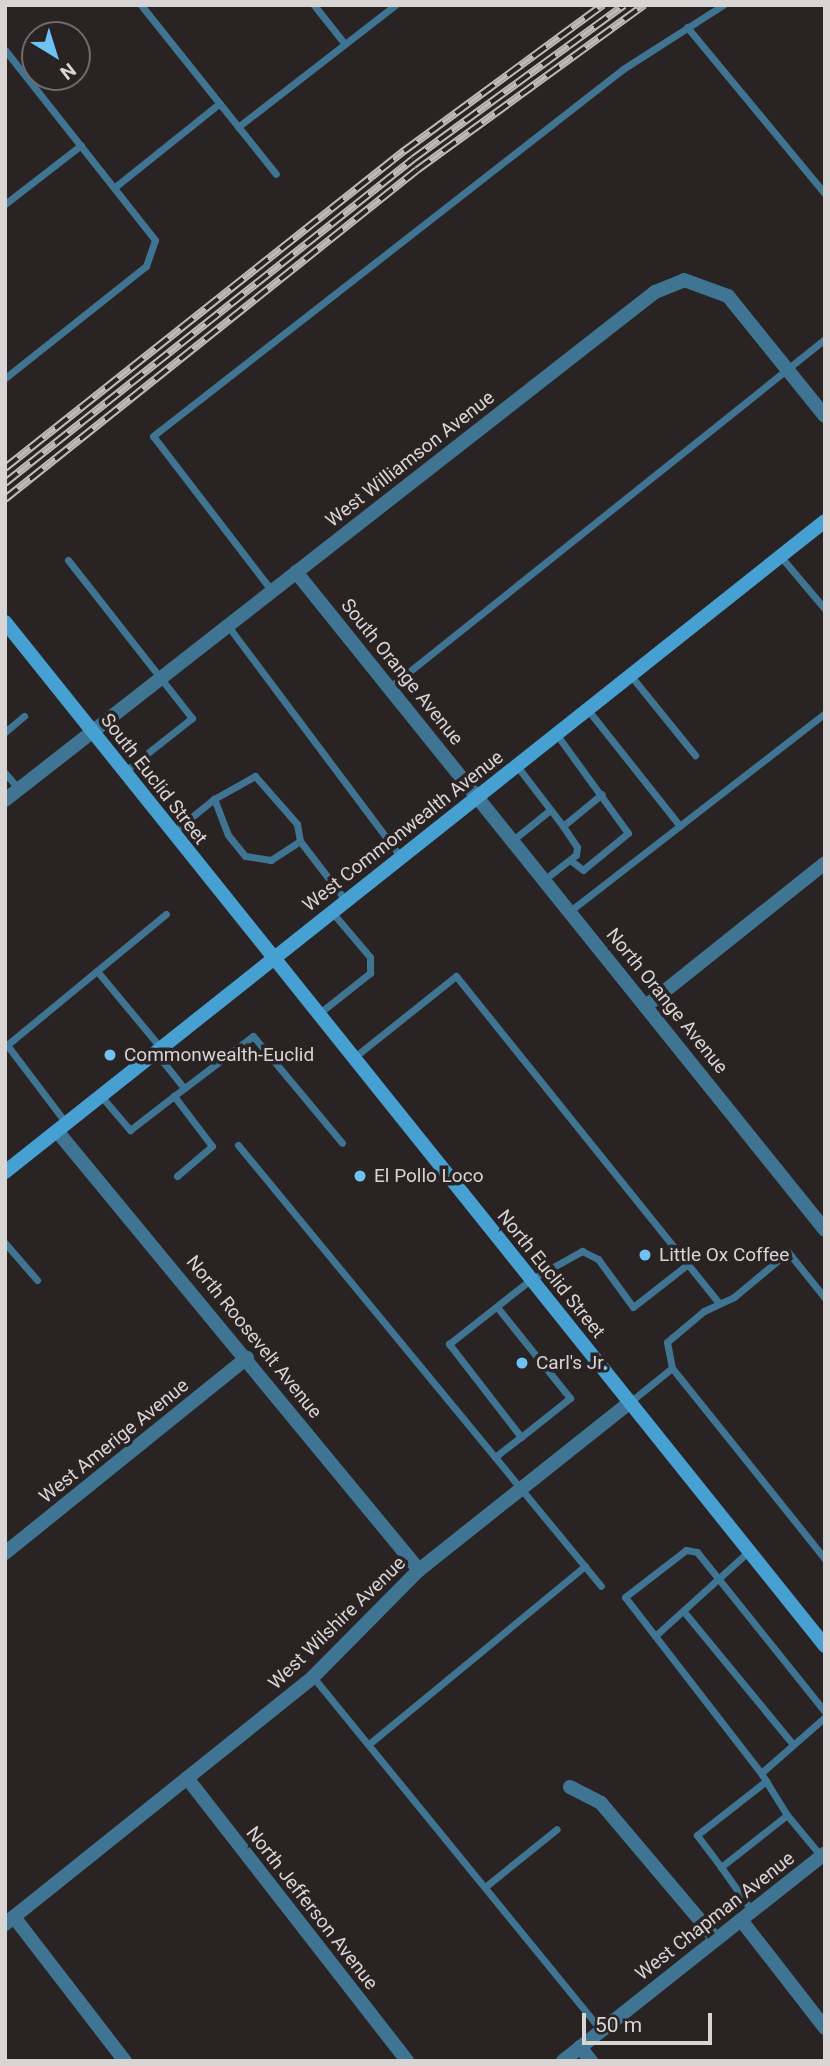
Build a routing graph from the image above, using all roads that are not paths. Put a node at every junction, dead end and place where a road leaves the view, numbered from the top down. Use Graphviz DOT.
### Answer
graph roads {
  1 [pos="141,5"];
  2 [pos="314,5"];
  3 [pos="382,5"];
  4 [pos="395,5"];
  5 [pos="723,5"];
  6 [pos="377,18"];
  7 [pos="687,27"];
  8 [pos="344,43"];
  9 [pos="5,50"];
  10 [pos="220,103"];
  11 [pos="238,127"];
  12 [pos="81,145"];
  13 [pos="276,174"];
  14 [pos="115,187"];
  15 [pos="825,194"];
  16 [pos="5,204"];
  17 [pos="825,339"];
  18 [pos="788,369"];
  19 [pos="5,378"];
  20 [pos="825,416"];
  21 [pos="825,521"];
  22 [pos="781,556"];
  23 [pos="68,560"];
  24 [pos="296,572"];
  25 [pos="272,591"];
  26 [pos="824,609"];
  27 [pos="5,622"];
  28 [pos="227,626"];
  29 [pos="630,675"];
  30 [pos="162,677"];
  31 [pos="390,687"];
  32 [pos="588,709"];
  33 [pos="825,713"];
  34 [pos="24,716"];
  35 [pos="5,732"];
  36 [pos="92,732"];
  37 [pos="556,734"];
  38 [pos="695,755"];
  39 [pos="517,766"];
  40 [pos="124,772"];
  41 [pos="5,773"];
  42 [pos="19,789"];
  43 [pos="602,794"];
  44 [pos="478,796"];
  45 [pos="214,799"];
  46 [pos="5,800"];
  47 [pos="550,810"];
  48 [pos="563,826"];
  49 [pos="680,826"];
  50 [pos="172,833"];
  51 [pos="513,840"];
  52 [pos="300,841"];
  53 [pos="401,857"];
  54 [pos="570,860"];
  55 [pos="824,866"];
  56 [pos="545,879"];
  57 [pos="346,901"];
  58 [pos="570,911"];
  59 [pos="332,912"];
  60 [pos="166,914"];
  61 [pos="272,960"];
  62 [pos="97,971"];
  63 [pos="646,1006"];
  64 [pos="317,1016"];
  65 [pos="158,1050"];
  66 [pos="352,1059"];
  67 [pos="184,1088"];
  68 [pos="101,1096"];
  69 [pos="174,1096"];
  70 [pos="62,1127"];
  71 [pos="342,1143"];
  72 [pos="238,1145"];
  73 [pos="5,1172"];
  74 [pos="177,1176"];
  75 [pos="825,1230"];
  76 [pos="5,1243"];
  77 [pos="688,1264"];
  78 [pos="37,1280"];
  79 [pos="530,1280"];
  80 [pos="825,1298"];
  81 [pos="718,1302"];
  82 [pos="497,1307"];
  83 [pos="247,1358"];
  84 [pos="671,1368"];
  85 [pos="630,1402"];
  86 [pos="521,1437"];
  87 [pos="495,1457"];
  88 [pos="520,1489"];
  89 [pos="748,1552"];
  90 [pos="5,1553"];
  91 [pos="825,1559"];
  92 [pos="584,1566"];
  93 [pos="419,1570"];
  94 [pos="720,1582"];
  95 [pos="601,1587"];
  96 [pos="685,1613"];
  97 [pos="655,1636"];
  98 [pos="825,1646"];
  99 [pos="313,1677"];
  100 [pos="825,1714"];
  101 [pos="792,1742"];
  102 [pos="369,1744"];
  103 [pos="761,1773"];
  104 [pos="187,1778"];
  105 [pos="766,1782"];
  106 [pos="570,1787"];
  107 [pos="787,1815"];
  108 [pos="557,1829"];
  109 [pos="823,1854"];
  110 [pos="721,1867"];
  111 [pos="485,1887"];
  112 [pos="746,1915"];
  113 [pos="10,1921"];
  114 [pos="716,1939"];
  115 [pos="825,2028"];
  116 [pos="601,2031"];
  117 [pos="580,2047"];
  118 [pos="125,2061"];
  119 [pos="407,2061"];
  120 [pos="563,2061"];
  121 [pos="591,2061"];
  1 -- 10 [label="lane"];
  2 -- 8 [label="lane"];
  3 -- 6 [label="lane"];
  4 -- 6 [label="lane"];
  5 -- 7 [label="lane"];
  6 -- 8 [label="lane"];
  7 -- 15 [label="lane"];
  7 -- 25 [label="lane"];
  8 -- 11 [label="lane"];
  9 -- 12 [label="lane"];
  10 -- 11 [label="lane"];
  10 -- 14 [label="lane"];
  11 -- 13 [label="lane"];
  12 -- 14 [label="lane"];
  12 -- 16 [label="lane"];
  14 -- 19 [label="lane"];
  17 -- 18 [label="lane"];
  18 -- 20 [label="street, West Williamson Avenue"];
  18 -- 24 [label="street, West Williamson Avenue"];
  18 -- 31 [label="lane"];
  21 -- 22 [label="main road, West Commonwealth Avenue"];
  22 -- 26 [label="lane"];
  22 -- 29 [label="main road, West Commonwealth Avenue"];
  23 -- 30 [label="lane"];
  24 -- 25 [label="street, West Williamson Avenue"];
  24 -- 31 [label="street, South Orange Avenue"];
  25 -- 28 [label="street, West Williamson Avenue"];
  27 -- 36 [label="main road, South Euclid Street"];
  28 -- 30 [label="street, West Williamson Avenue"];
  28 -- 53 [label="lane"];
  29 -- 32 [label="main road, West Commonwealth Avenue"];
  29 -- 38 [label="lane"];
  30 -- 36 [label="street, West Williamson Avenue"];
  30 -- 40 [label="lane"];
  31 -- 44 [label="street, South Orange Avenue"];
  32 -- 37 [label="main road, West Commonwealth Avenue"];
  32 -- 49 [label="lane"];
  33 -- 49 [label="lane"];
  34 -- 35 [label="lane"];
  36 -- 40 [label="main road, South Euclid Street"];
  36 -- 42 [label="street, West Williamson Avenue"];
  37 -- 39 [label="main road, West Commonwealth Avenue"];
  37 -- 43 [label="lane"];
  39 -- 44 [label="main road, West Commonwealth Avenue"];
  39 -- 47 [label="lane"];
  40 -- 50 [label="main road, South Euclid Street"];
  41 -- 42 [label="lane"];
  42 -- 46 [label="street, West Williamson Avenue"];
  43 -- 48 [label="lane"];
  43 -- 54 [label="lane"];
  44 -- 51 [label="street, North Orange Avenue"];
  44 -- 53 [label="main road, West Commonwealth Avenue"];
  45 -- 50 [label="lane"];
  45 -- 52 [label="lane"];
  45 -- 52 [label="lane"];
  47 -- 48 [label="lane"];
  47 -- 51 [label="lane"];
  48 -- 54 [label="lane"];
  49 -- 58 [label="lane"];
  50 -- 61 [label="main road, South Euclid Street"];
  51 -- 56 [label="street, North Orange Avenue"];
  52 -- 57 [label="lane"];
  53 -- 57 [label="main road, West Commonwealth Avenue"];
  54 -- 56 [label="lane"];
  55 -- 63 [label="street"];
  56 -- 58 [label="street, North Orange Avenue"];
  57 -- 59 [label="main road, West Commonwealth Avenue"];
  58 -- 63 [label="street, North Orange Avenue"];
  59 -- 61 [label="main road, West Commonwealth Avenue"];
  59 -- 64 [label="lane"];
  60 -- 62 [label="lane"];
  61 -- 64 [label="main road, North Euclid Street"];
  61 -- 65 [label="main road, West Commonwealth Avenue"];
  62 -- 65 [label="lane"];
  62 -- 70 [label="lane"];
  63 -- 75 [label="street, North Orange Avenue"];
  64 -- 66 [label="main road, North Euclid Street"];
  65 -- 67 [label="lane"];
  65 -- 68 [label="main road, West Commonwealth Avenue"];
  66 -- 77 [label="lane"];
  66 -- 79 [label="main road, North Euclid Street"];
  67 -- 69 [label="lane"];
  67 -- 71 [label="lane"];
  68 -- 69 [label="lane"];
  68 -- 70 [label="main road, West Commonwealth Avenue"];
  69 -- 74 [label="lane"];
  70 -- 73 [label="main road, West Commonwealth Avenue"];
  70 -- 83 [label="street, North Roosevelt Avenue"];
  72 -- 87 [label="lane"];
  76 -- 78 [label="lane"];
  77 -- 79 [label="lane"];
  77 -- 81 [label="lane"];
  79 -- 82 [label="lane"];
  79 -- 85 [label="main road, North Euclid Street"];
  80 -- 81 [label="lane"];
  81 -- 84 [label="lane"];
  82 -- 86 [label="lane"];
  82 -- 86 [label="lane"];
  83 -- 90 [label="street, West Amerige Avenue"];
  83 -- 93 [label="street, North Roosevelt Avenue"];
  84 -- 85 [label="lane"];
  84 -- 91 [label="lane"];
  85 -- 88 [label="street, West Wilshire Avenue"];
  85 -- 89 [label="main road, North Euclid Street"];
  86 -- 87 [label="lane"];
  87 -- 88 [label="lane"];
  88 -- 92 [label="lane"];
  88 -- 93 [label="street, West Wilshire Avenue"];
  89 -- 94 [label="lane"];
  89 -- 98 [label="main road, North Euclid Street"];
  92 -- 95 [label="lane"];
  92 -- 102 [label="lane"];
  93 -- 99 [label="street, West Wilshire Avenue"];
  94 -- 96 [label="lane"];
  94 -- 97 [label="lane"];
  94 -- 100 [label="lane"];
  96 -- 97 [label="lane"];
  96 -- 101 [label="lane"];
  97 -- 103 [label="lane"];
  99 -- 102 [label="lane"];
  99 -- 104 [label="street, West Wilshire Avenue"];
  100 -- 101 [label="lane"];
  101 -- 103 [label="lane"];
  102 -- 111 [label="lane"];
  103 -- 105 [label="lane"];
  104 -- 113 [label="street, West Wilshire Avenue"];
  104 -- 119 [label="street, North Jefferson Avenue"];
  105 -- 107 [label="lane"];
  105 -- 110 [label="lane"];
  106 -- 114 [label="street"];
  107 -- 109 [label="lane"];
  107 -- 110 [label="lane"];
  108 -- 111 [label="lane"];
  109 -- 112 [label="street, West Chapman Avenue"];
  110 -- 112 [label="lane"];
  111 -- 116 [label="lane"];
  112 -- 114 [label="street, West Chapman Avenue"];
  112 -- 115 [label="street"];
  113 -- 118 [label="street"];
  114 -- 116 [label="street, West Chapman Avenue"];
  116 -- 117 [label="street, West Chapman Avenue"];
  117 -- 120 [label="street, West Chapman Avenue"];
  117 -- 121 [label="street"];
}
